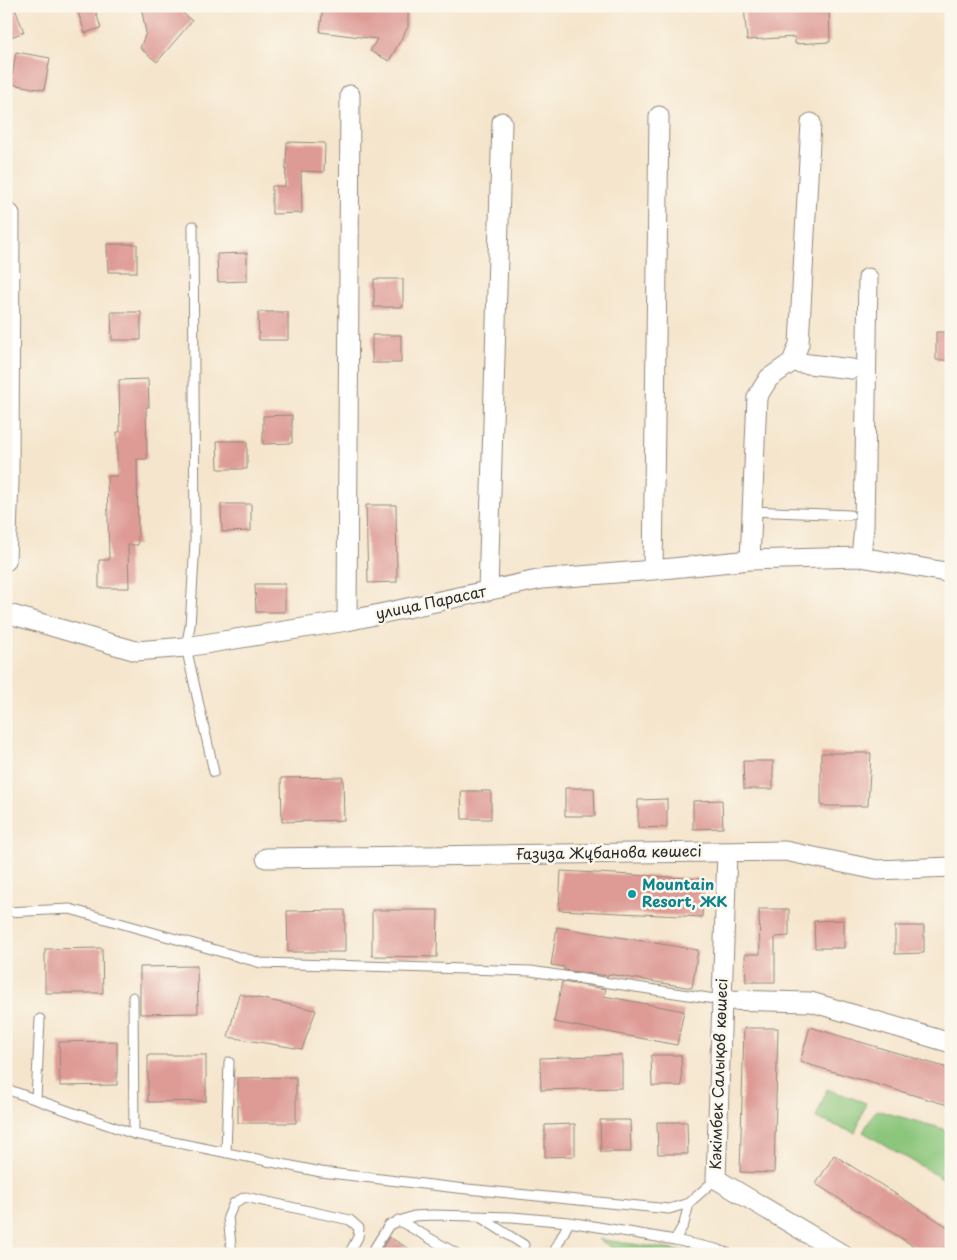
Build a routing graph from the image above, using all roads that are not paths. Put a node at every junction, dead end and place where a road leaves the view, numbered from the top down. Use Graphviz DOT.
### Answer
graph roads {
  1 [pos="350,95"];
  2 [pos="659,116"];
  3 [pos="502,122"];
  4 [pos="810,123"];
  5 [pos="10,214"];
  6 [pos="193,226"];
  7 [pos="868,278"];
  8 [pos="792,362"];
  9 [pos="852,369"];
  10 [pos="752,511"];
  11 [pos="850,515"];
  12 [pos="861,557"];
  13 [pos="750,560"];
  14 [pos="6,561"];
  15 [pos="653,570"];
  16 [pos="951,573"];
  17 [pos="488,590"];
  18 [pos="6,613"];
  19 [pos="347,621"];
  20 [pos="186,648"];
  21 [pos="214,772"];
  22 [pos="727,852"];
  23 [pos="266,858"];
  24 [pos="951,867"];
  25 [pos="6,912"];
  26 [pos="133,997"];
  27 [pos="721,1000"];
  28 [pos="40,1019"];
  29 [pos="951,1043"];
  30 [pos="229,1062"];
  31 [pos="6,1088"];
  32 [pos="36,1099"];
  33 [pos="134,1134"];
  34 [pos="226,1153"];
  35 [pos="716,1180"];
  36 [pos="689,1203"];
  37 [pos="478,1216"];
  38 [pos="398,1220"];
  39 [pos="569,1222"];
  40 [pos="675,1240"];
  41 [pos="524,1245"];
  42 [pos="232,1254"];
  43 [pos="349,1254"];
  44 [pos="371,1254"];
  45 [pos="457,1254"];
  46 [pos="554,1254"];
  47 [pos="729,1254"];
  48 [pos="842,1254"];
  1 -- 19 [label="street"];
  2 -- 15 [label="street"];
  3 -- 17 [label="street"];
  4 -- 8 [label="street"];
  5 -- 14 [label="street"];
  6 -- 20 [label="lane"];
  7 -- 12 [label="street"];
  8 -- 9 [label="street"];
  8 -- 10 [label="street"];
  10 -- 11 [label="lane"];
  10 -- 13 [label="street"];
  12 -- 13 [label="street, улица Парасат"];
  12 -- 16 [label="street, улица Парасат"];
  13 -- 15 [label="street, улица Парасат"];
  15 -- 17 [label="street, улица Парасат"];
  17 -- 19 [label="street, улица Парасат"];
  18 -- 20 [label="street, улица Парасат"];
  19 -- 20 [label="street, улица Парасат"];
  20 -- 21 [label="lane"];
  22 -- 23 [label="street, Ғазиза Жұбанова көшесі"];
  22 -- 24 [label="street, Ғазиза Жұбанова көшесі"];
  22 -- 27 [label="street, Кәкімбек Салықов көшесі"];
  25 -- 27 [label="lane"];
  26 -- 33 [label="lane"];
  27 -- 29 [label="street"];
  27 -- 35 [label="street, Кәкімбек Салықов көшесі"];
  28 -- 32 [label="lane"];
  30 -- 34 [label="lane"];
  31 -- 32 [label="lane"];
  32 -- 33 [label="lane"];
  33 -- 34 [label="lane"];
  34 -- 36 [label="lane"];
  35 -- 36 [label="lane"];
  35 -- 48 [label="street, Кәкімбек Салықов көшесі"];
  36 -- 40 [label="lane"];
  37 -- 38 [label="lane"];
  37 -- 39 [label="lane"];
  37 -- 41 [label="lane"];
  38 -- 44 [label="lane"];
  38 -- 45 [label="lane"];
  39 -- 40 [label="lane"];
  39 -- 46 [label="lane"];
  40 -- 47 [label="lane"];
  42 -- 43 [label="lane"];
}
